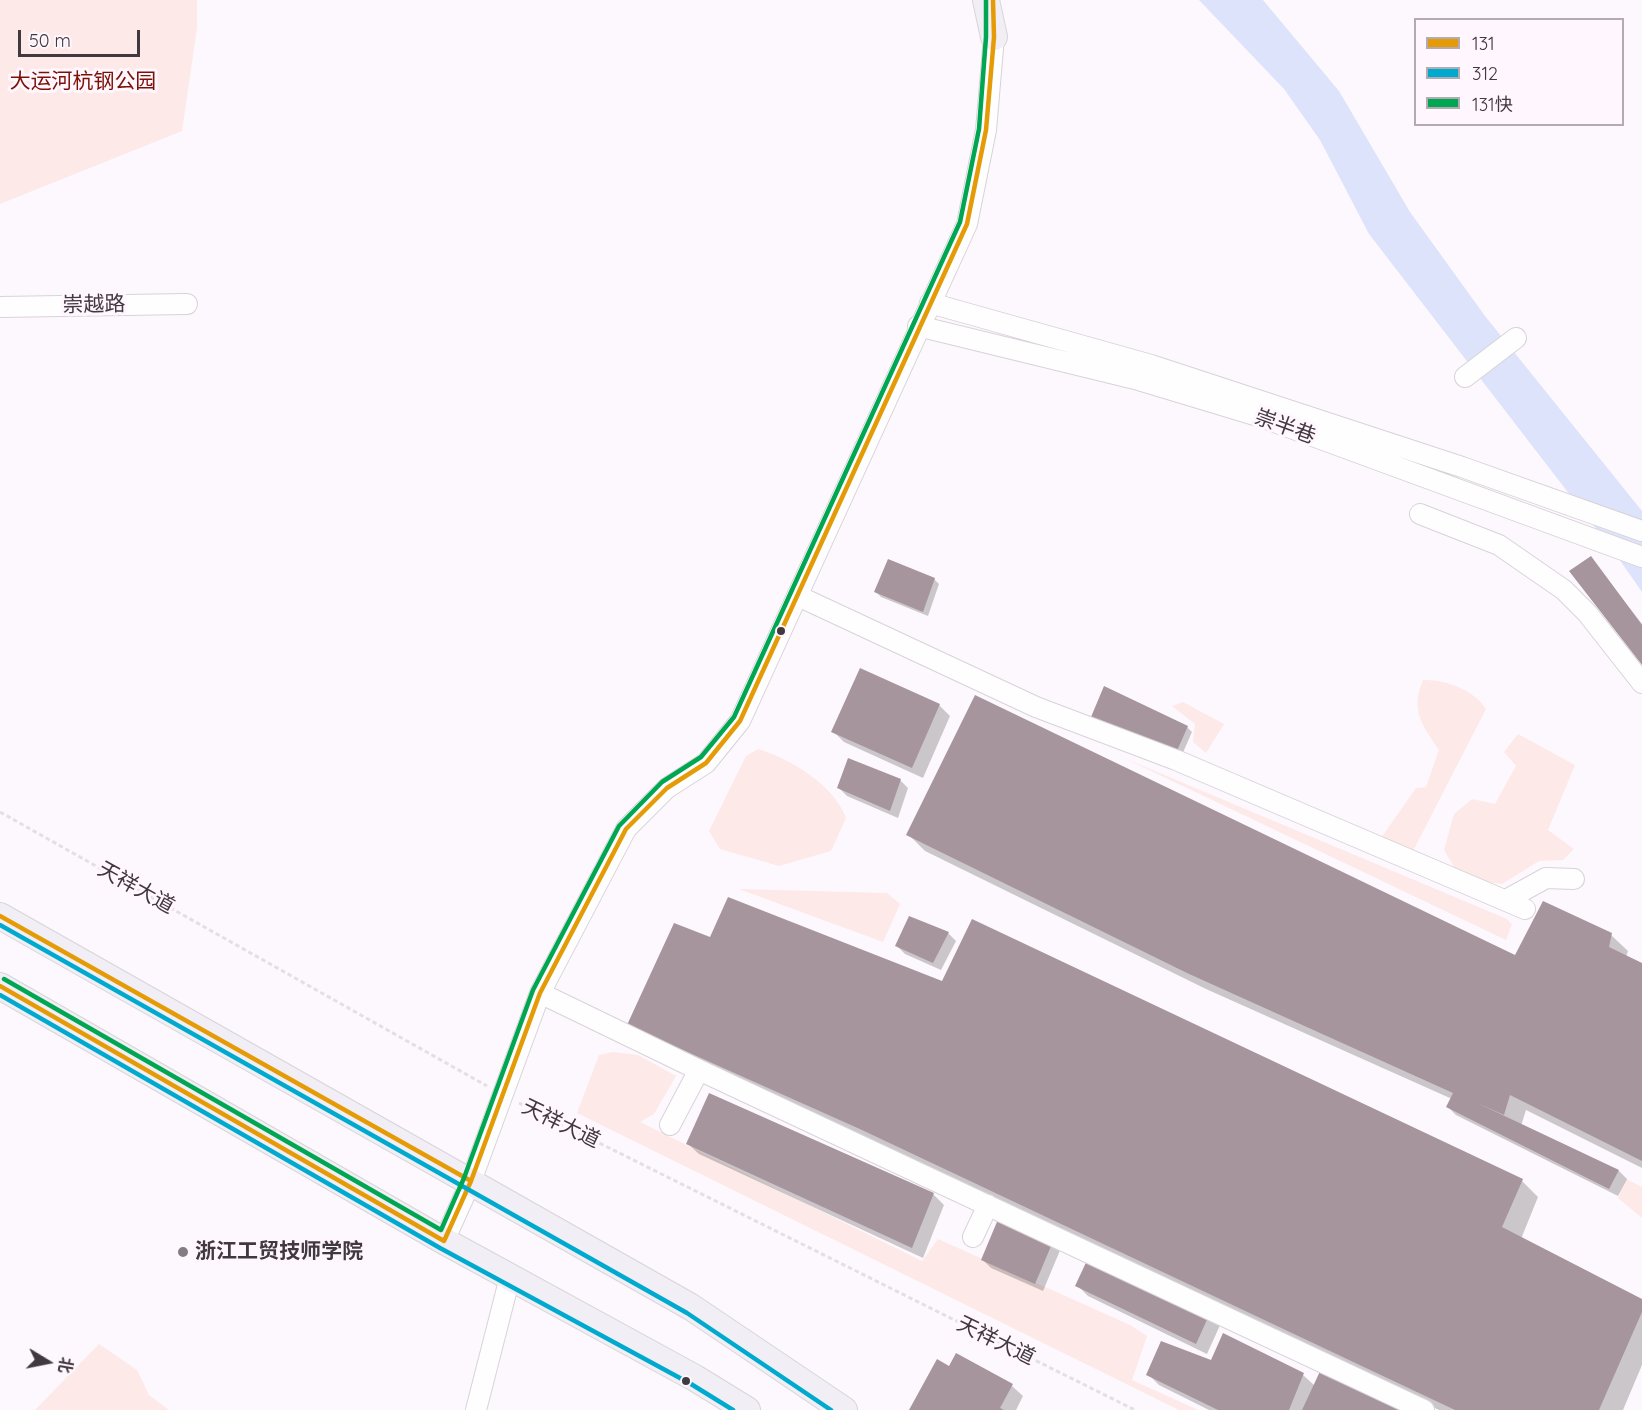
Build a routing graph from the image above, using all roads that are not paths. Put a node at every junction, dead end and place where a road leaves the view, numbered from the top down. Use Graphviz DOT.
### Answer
graph roads {
  1 [pos="986,0"];
  2 [pos="993,0"];
  3 [pos="993,37"];
  4 [pos="930,303"];
  5 [pos="188,304"];
  6 [pos="0,307"];
  7 [pos="918,326"];
  8 [pos="1516,338"];
  9 [pos="1465,377"];
  10 [pos="1420,514"];
  11 [pos="1642,531"];
  12 [pos="1642,557"];
  13 [pos="798,596"];
  14 [pos="1642,684"];
  15 [pos="1574,879"];
  16 [pos="1506,900"];
  17 [pos="1525,909"];
  18 [pos="0,916"];
  19 [pos="0,986"];
  20 [pos="540,993"];
  21 [pos="699,1070"];
  22 [pos="670,1125"];
  23 [pos="471,1181"];
  24 [pos="988,1205"];
  25 [pos="973,1237"];
  26 [pos="444,1241"];
  27 [pos="510,1277"];
  28 [pos="476,1410"];
  29 [pos="747,1410"];
  30 [pos="844,1410"];
  31 [pos="1424,1410"];
  1 -- 3 [label="main road"];
  2 -- 3 [label="main road"];
  3 -- 4 [label="street"];
  4 -- 7 [label="street"];
  4 -- 11 [label="street, 崇半巷"];
  5 -- 6 [label="street, 崇越路"];
  7 -- 12 [label="street, 崇半巷"];
  7 -- 13 [label="street"];
  8 -- 9 [label="street"];
  10 -- 14 [label="street"];
  13 -- 16 [label="street"];
  13 -- 20 [label="street"];
  15 -- 16 [label="street"];
  16 -- 17 [label="street"];
  18 -- 23 [label="main road"];
  19 -- 26 [label="main road"];
  20 -- 21 [label="street"];
  20 -- 23 [label="street"];
  21 -- 22 [label="street"];
  21 -- 24 [label="street"];
  23 -- 26 [label="street"];
  23 -- 30 [label="main road"];
  24 -- 25 [label="street"];
  24 -- 31 [label="street"];
  26 -- 27 [label="main road"];
  27 -- 28 [label="street"];
  27 -- 29 [label="main road"];
}
